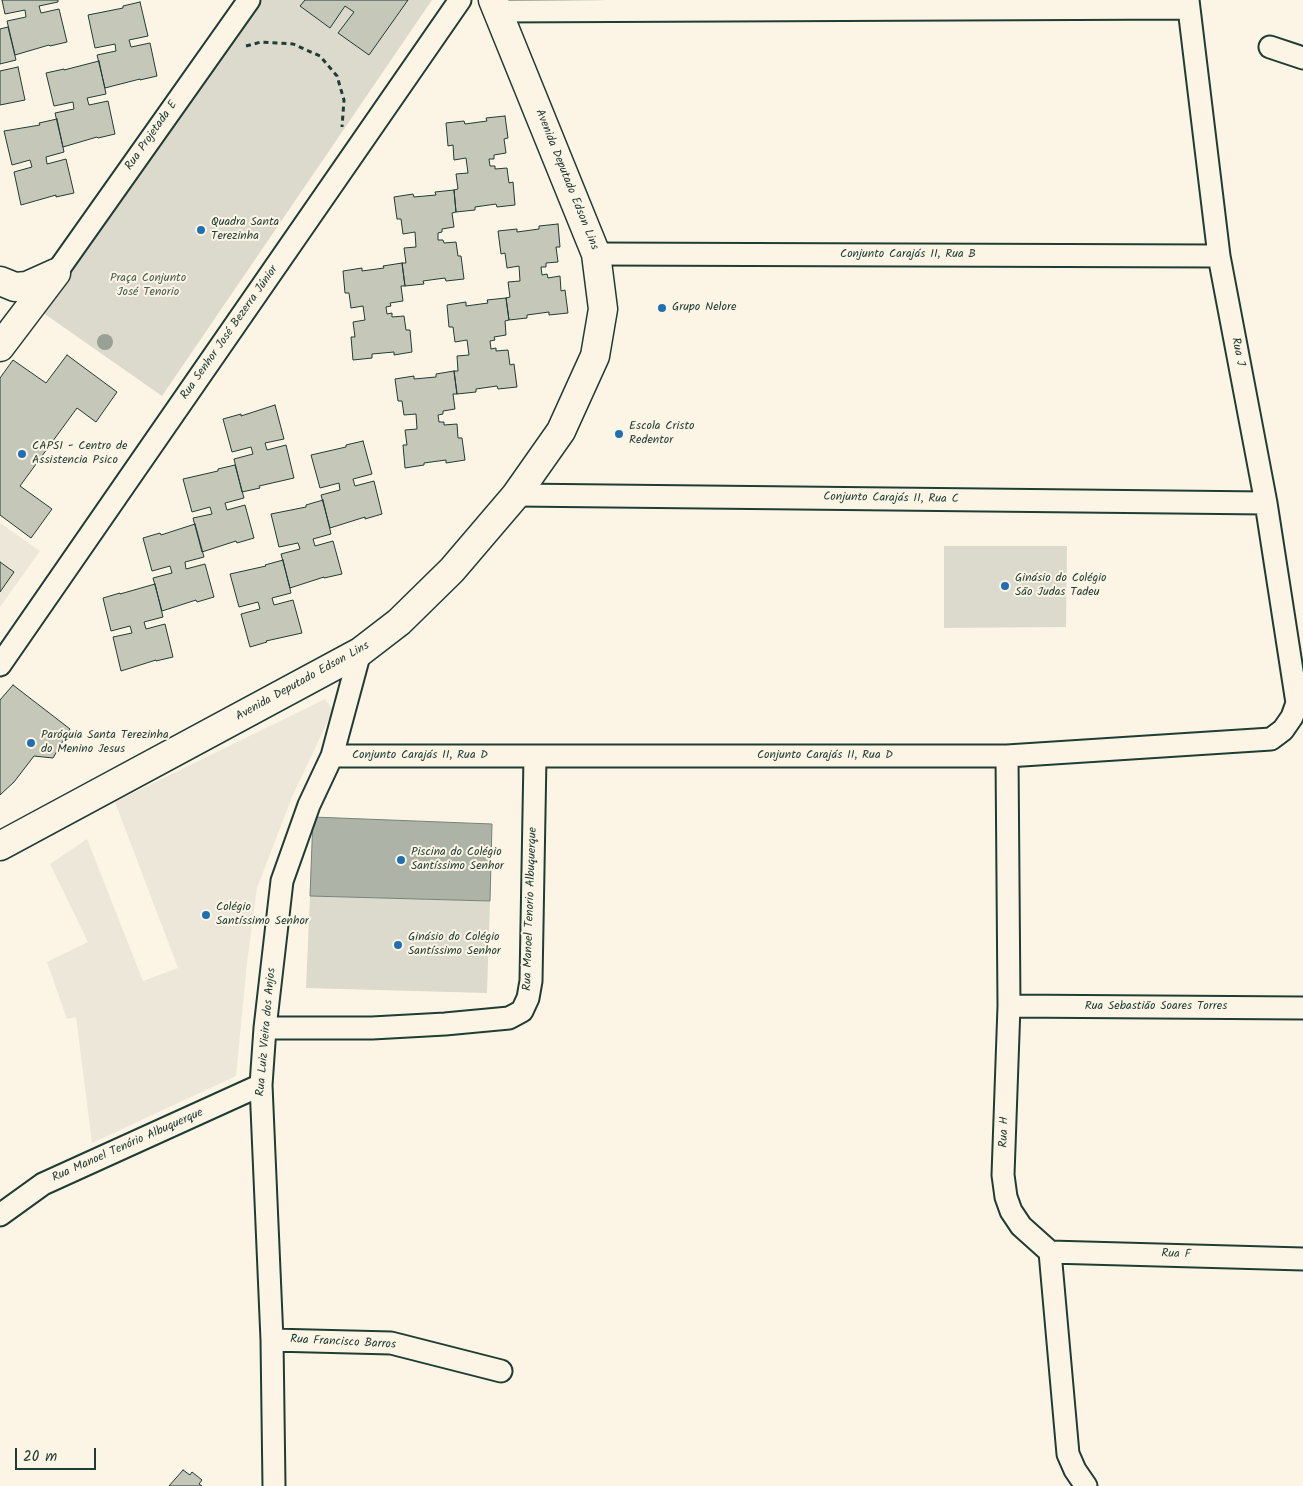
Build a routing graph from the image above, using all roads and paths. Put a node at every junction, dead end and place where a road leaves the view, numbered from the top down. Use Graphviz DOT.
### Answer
graph roads {
  1 [pos="249,0"];
  2 [pos="460,0"];
  3 [pos="1188,4"];
  4 [pos="495,6"];
  5 [pos="243,47"];
  6 [pos="1270,47"];
  7 [pos="1303,58"];
  8 [pos="342,135"];
  9 [pos="596,254"];
  10 [pos="1219,256"];
  11 [pos="56,273"];
  12 [pos="0,282"];
  13 [pos="0,347"];
  14 [pos="516,495"];
  15 [pos="1266,504"];
  16 [pos="360,652"];
  17 [pos="0,665"];
  18 [pos="1297,703"];
  19 [pos="332,756"];
  20 [pos="1007,756"];
  21 [pos="535,757"];
  22 [pos="0,846"];
  23 [pos="1009,1006"];
  24 [pos="1303,1008"];
  25 [pos="265,1028"];
  26 [pos="261,1085"];
  27 [pos="0,1215"];
  28 [pos="1050,1252"];
  29 [pos="1303,1259"];
  30 [pos="272,1340"];
  31 [pos="501,1371"];
  32 [pos="274,1486"];
  33 [pos="1086,1486"];
  1 -- 11 [label="street, Rua Projetada E"];
  2 -- 17 [label="street, Rua Senhor José Bezerra Júnior"];
  3 -- 4 [label="street"];
  3 -- 10 [label="street, Rua J"];
  4 -- 9 [label="street, Avenida Deputado Edson Lins"];
  5 -- 8 [label="path"];
  6 -- 7 [label="street"];
  9 -- 10 [label="street, Conjunto Carajás II, Rua B"];
  9 -- 14 [label="street, Avenida Deputado Edson Lins"];
  10 -- 15 [label="street, Rua J"];
  11 -- 12 [label="street"];
  11 -- 13 [label="street"];
  14 -- 15 [label="street, Conjunto Carajás II, Rua C"];
  14 -- 16 [label="street, Avenida Deputado Edson Lins"];
  15 -- 18 [label="street, Rua J"];
  16 -- 19 [label="street, Rua Luiz Vieira dos Anjos"];
  16 -- 22 [label="street, Avenida Deputado Edson Lins"];
  18 -- 20 [label="street, Conjunto Carajás II, Rua D"];
  19 -- 21 [label="street, Conjunto Carajás II, Rua D"];
  19 -- 25 [label="street, Rua Luiz Vieira dos Anjos"];
  20 -- 21 [label="street, Conjunto Carajás II, Rua D"];
  20 -- 23 [label="street, Rua H"];
  21 -- 25 [label="street, Rua Manoel Tenorio Albuquerque"];
  23 -- 24 [label="street, Rua Sebastião Soares Torres"];
  23 -- 28 [label="street, Rua H"];
  25 -- 26 [label="street, Rua Luiz Vieira dos Anjos"];
  26 -- 27 [label="street, Rua Manoel Tenório Albuquerque"];
  26 -- 30 [label="street, Rua Luiz Vieira dos Anjos"];
  28 -- 29 [label="street, Rua F"];
  28 -- 33 [label="street"];
  30 -- 31 [label="street, Rua Francisco Barros"];
  30 -- 32 [label="street, Rua Luiz Vieira dos Anjos"];
}
